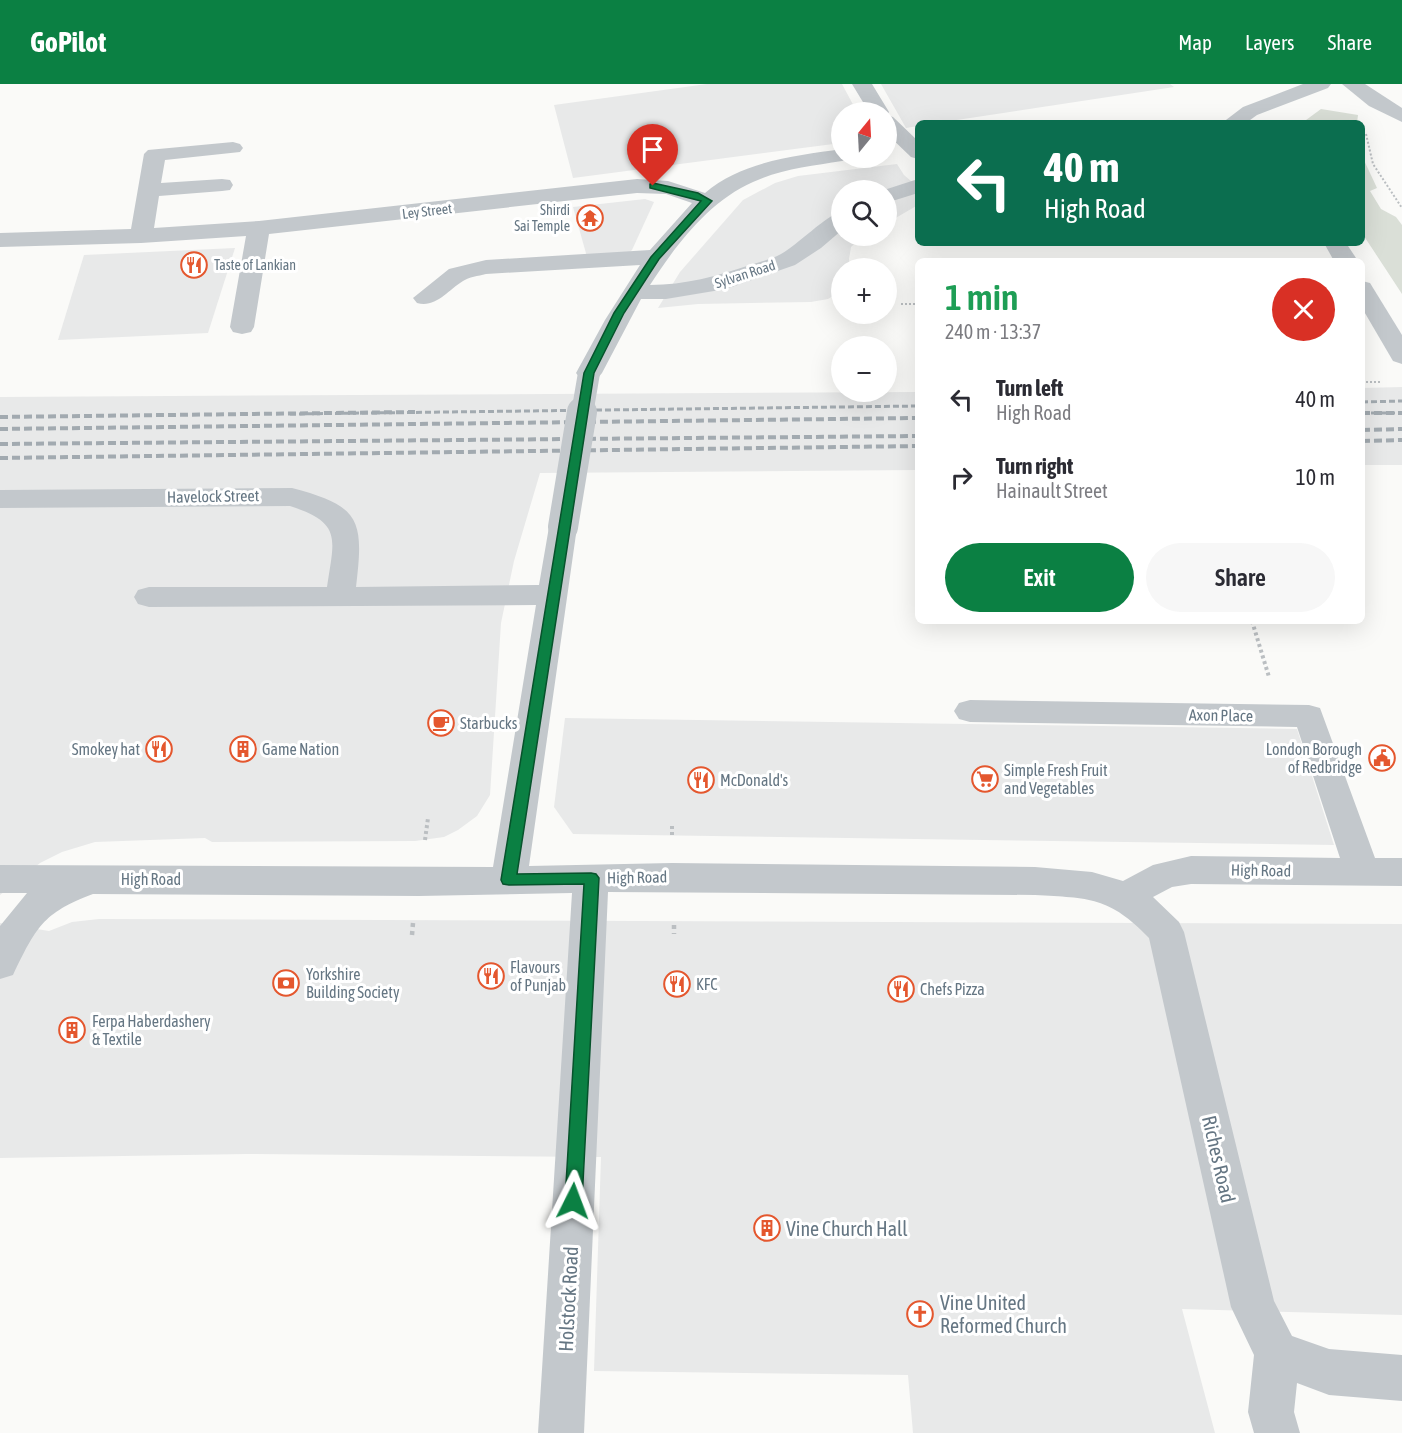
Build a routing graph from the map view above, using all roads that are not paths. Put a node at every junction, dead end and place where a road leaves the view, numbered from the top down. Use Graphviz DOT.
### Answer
graph roads {
  1 [pos="862,84"];
  2 [pos="1321,84"];
  3 [pos="1352,84"];
  4 [pos="1402,92"];
  5 [pos="1369,96"];
  6 [pos="873,102"];
  7 [pos="1402,116"];
  8 [pos="1236,120"];
  9 [pos="897,131"];
  10 [pos="915,147"];
  11 [pos="233,148"];
  12 [pos="897,148"];
  13 [pos="831,156"];
  14 [pos="222,185"];
  15 [pos="915,187"];
  16 [pos="148,190"];
  17 [pos="897,193"];
  18 [pos="707,201"];
  19 [pos="831,227"];
  20 [pos="259,228"];
  21 [pos="141,236"];
  22 [pos="0,240"];
  23 [pos="656,257"];
  24 [pos="634,292"];
  25 [pos="1365,293"];
  26 [pos="425,297"];
  27 [pos="242,327"];
  28 [pos="1402,356"];
  29 [pos="0,499"];
  30 [pos="553,595"];
  31 [pos="149,597"];
  32 [pos="340,597"];
  33 [pos="970,711"];
  34 [pos="1362,871"];
  35 [pos="1402,872"];
  36 [pos="591,878"];
  37 [pos="0,879"];
  38 [pos="105,879"];
  39 [pos="509,880"];
  40 [pos="1128,897"];
  41 [pos="1173,960"];
  42 [pos="0,964"];
  43 [pos="1277,1353"];
  44 [pos="1402,1378"];
  45 [pos="561,1433"];
  46 [pos="1277,1433"];
  1 -- 6 [label="street"];
  2 -- 8 [label="street"];
  3 -- 5 [label="street"];
  4 -- 5 [label="street"];
  5 -- 7 [label="street"];
  9 -- 10 [label="street"];
  10 -- 12 [label="street"];
  11 -- 16 [label="street"];
  13 -- 18 [label="street"];
  14 -- 16 [label="street"];
  15 -- 17 [label="street"];
  16 -- 21 [label="street"];
  18 -- 20 [label="street, Ley Street"];
  18 -- 23 [label="street"];
  19 -- 24 [label="street, Sylvan Road"];
  20 -- 21 [label="street, Ley Street"];
  20 -- 27 [label="street"];
  21 -- 22 [label="street, Ley Street"];
  23 -- 24 [label="street"];
  23 -- 26 [label="street"];
  24 -- 30 [label="street, bridge"];
  25 -- 28 [label="street"];
  29 -- 32 [label="street, Havelock Street"];
  30 -- 32 [label="street"];
  30 -- 39 [label="street"];
  31 -- 32 [label="street"];
  33 -- 34 [label="street, Axon Place"];
  34 -- 35 [label="street, High Road"];
  34 -- 40 [label="street, High Road"];
  36 -- 39 [label="street, High Road"];
  36 -- 40 [label="street, High Road"];
  36 -- 45 [label="street, Holstock Road"];
  37 -- 38 [label="street, High Road"];
  38 -- 39 [label="street, High Road"];
  38 -- 42 [label="street"];
  40 -- 41 [label="street, High Road"];
  41 -- 43 [label="street, Riches Road"];
  43 -- 44 [label="street"];
  43 -- 46 [label="street"];
}
